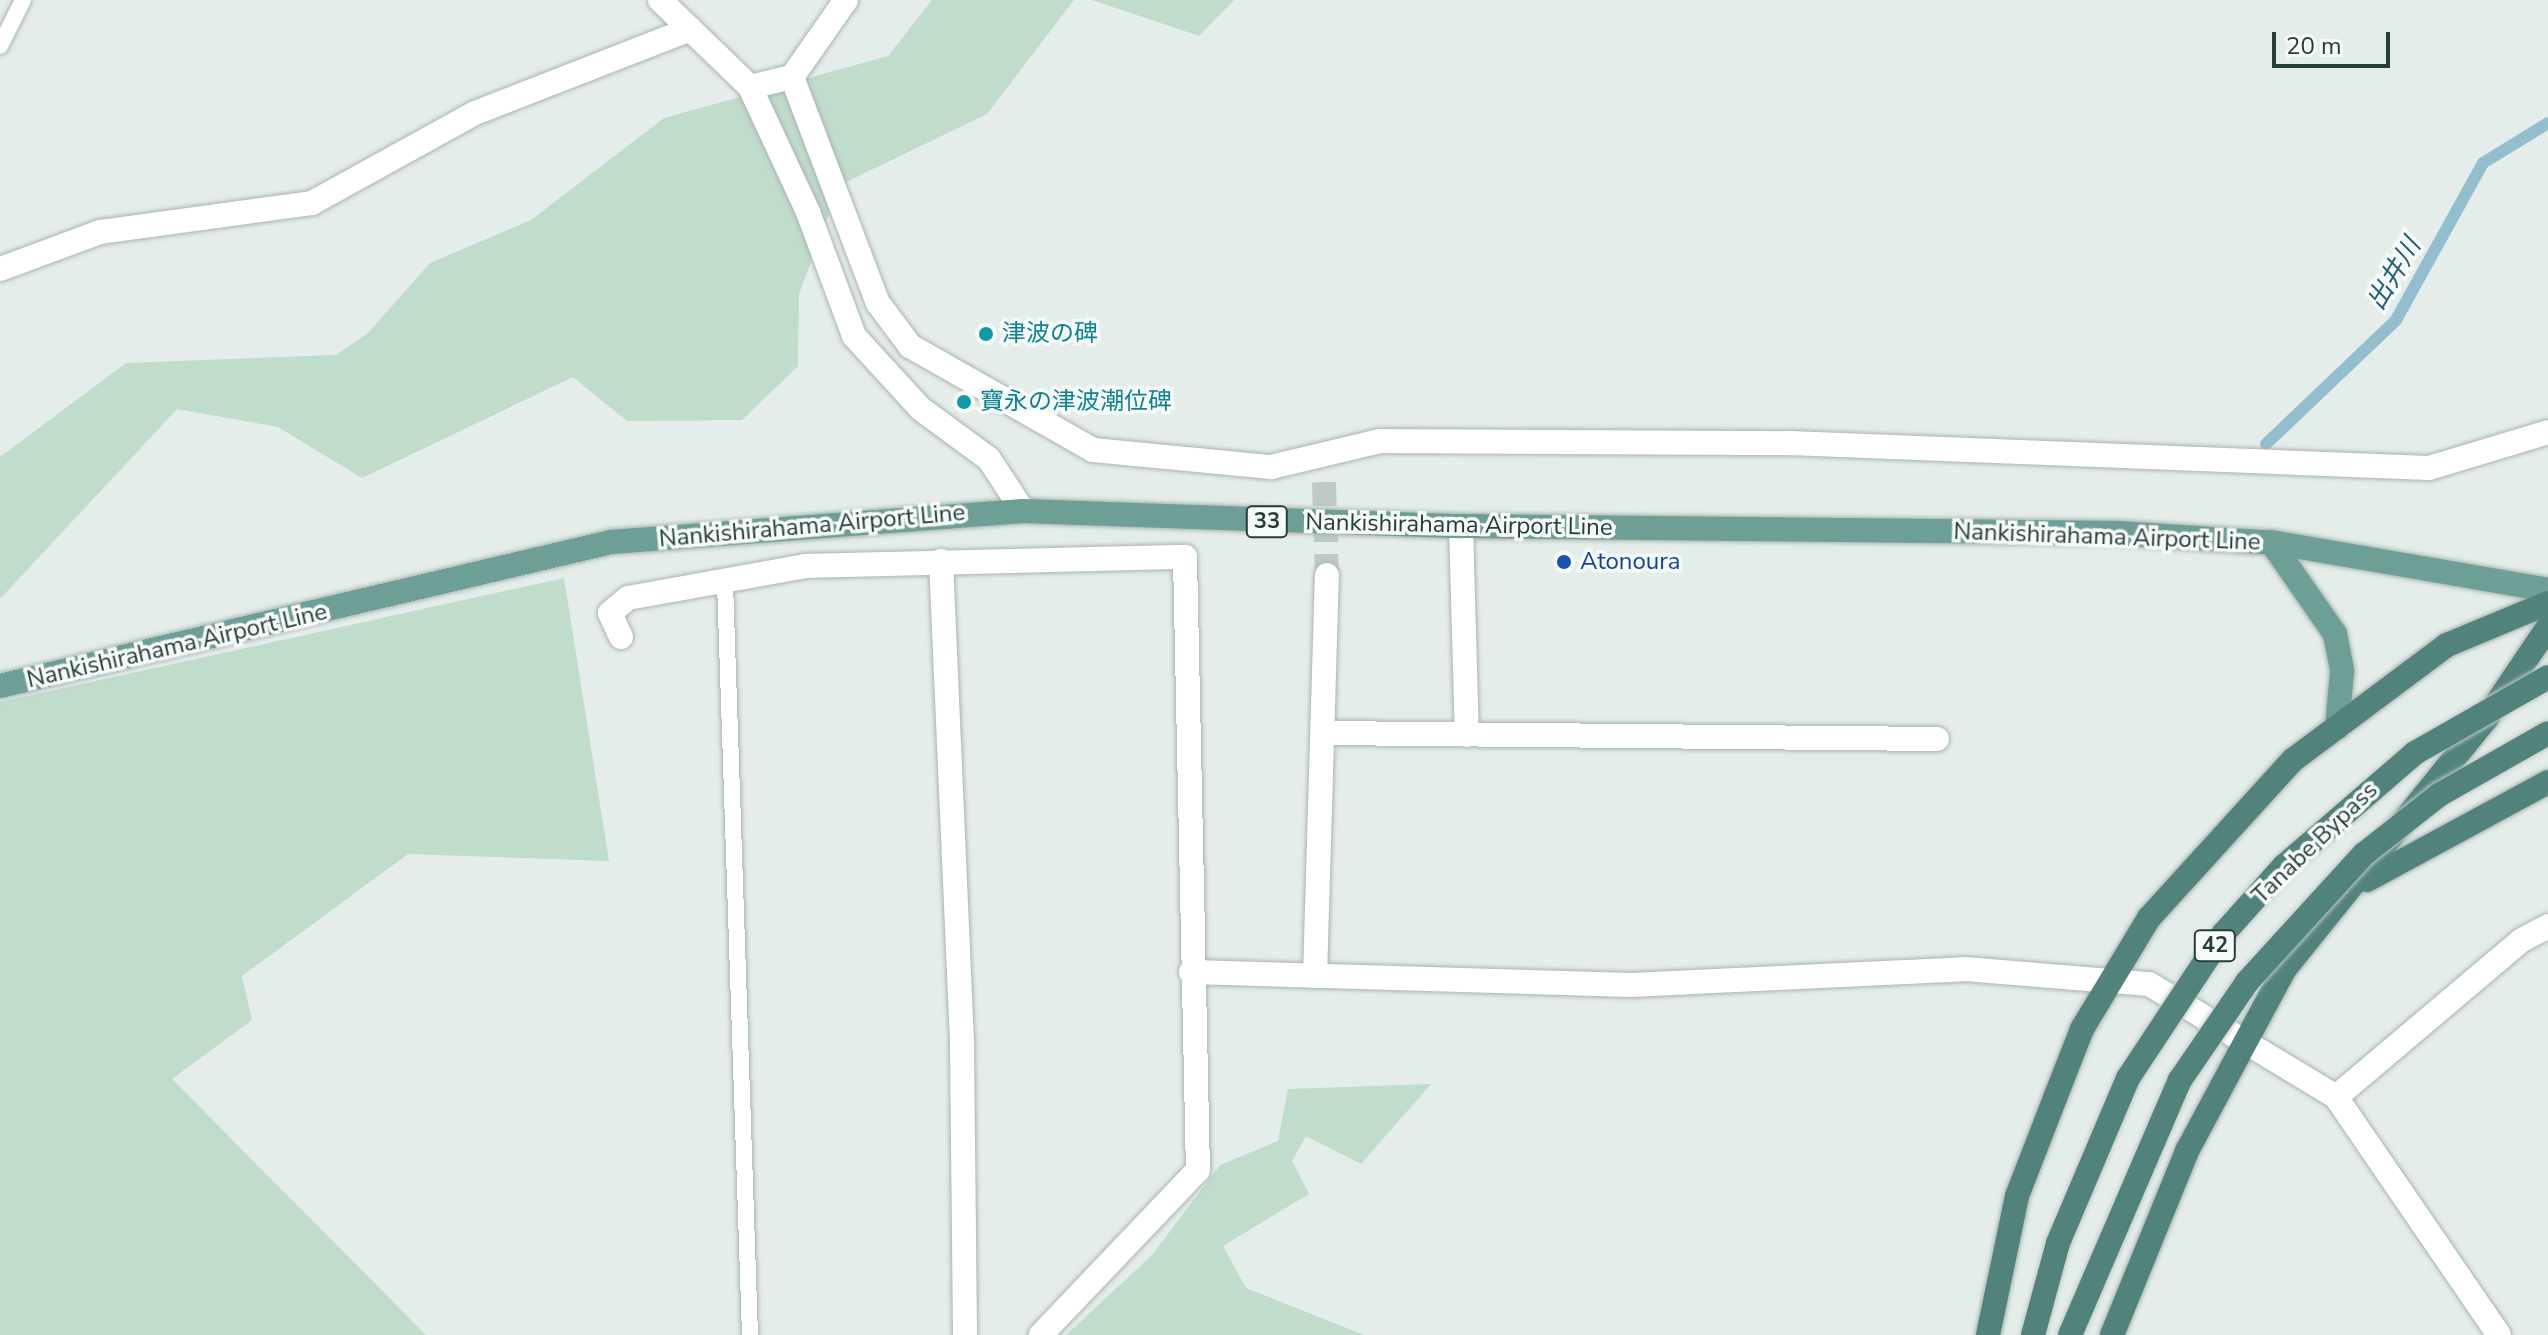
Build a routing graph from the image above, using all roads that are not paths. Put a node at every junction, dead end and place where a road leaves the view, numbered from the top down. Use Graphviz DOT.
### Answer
graph roads {
  1 [pos="23,0"];
  2 [pos="660,0"];
  3 [pos="846,0"];
  4 [pos="690,29"];
  5 [pos="0,46"];
  6 [pos="792,77"];
  7 [pos="750,87"];
  8 [pos="0,269"];
  9 [pos="2548,432"];
  10 [pos="1023,511"];
  11 [pos="1461,526"];
  12 [pos="2271,542"];
  13 [pos="941,561"];
  14 [pos="1327,575"];
  15 [pos="725,582"];
  16 [pos="2548,590"];
  17 [pos="2548,603"];
  18 [pos="2548,627"];
  19 [pos="621,637"];
  20 [pos="2548,677"];
  21 [pos="0,686"];
  22 [pos="2337,728"];
  23 [pos="1324,733"];
  24 [pos="2548,733"];
  25 [pos="1467,735"];
  26 [pos="1937,739"];
  27 [pos="2548,782"];
  28 [pos="2354,887"];
  29 [pos="2548,926"];
  30 [pos="1191,972"];
  31 [pos="1315,976"];
  32 [pos="2113,976"];
  33 [pos="2248,1040"];
  34 [pos="2336,1097"];
  35 [pos="750,1335"];
  36 [pos="965,1335"];
  37 [pos="1041,1335"];
  38 [pos="1988,1335"];
  39 [pos="2033,1335"];
  40 [pos="2070,1335"];
  41 [pos="2112,1335"];
  42 [pos="2499,1335"];
  1 -- 5 [label="lane"];
  2 -- 4 [label="street"];
  3 -- 6 [label="street"];
  4 -- 7 [label="street"];
  4 -- 8 [label="street"];
  6 -- 7 [label="street"];
  6 -- 9 [label="street"];
  7 -- 10 [label="street"];
  10 -- 11 [label="main road, Nankishirahama Airport Line / 33"];
  10 -- 21 [label="main road, Nankishirahama Airport Line / 33"];
  11 -- 12 [label="main road, Nankishirahama Airport Line / 33"];
  11 -- 25 [label="street"];
  12 -- 16 [label="main road, Nankishirahama Airport Line / 33"];
  12 -- 22 [label="main road"];
  13 -- 15 [label="street"];
  13 -- 30 [label="street"];
  13 -- 36 [label="street"];
  14 -- 23 [label="street"];
  15 -- 19 [label="street"];
  15 -- 35 [label="lane"];
  17 -- 22 [label="highway"];
  18 -- 28 [label="highway"];
  20 -- 39 [label="highway, Tanabe Bypass / 42, bridge"];
  22 -- 32 [label="highway"];
  23 -- 25 [label="street"];
  23 -- 31 [label="street"];
  24 -- 40 [label="highway, Tanabe Bypass / 42, bridge"];
  25 -- 26 [label="street"];
  27 -- 28 [label="highway"];
  28 -- 33 [label="highway"];
  29 -- 34 [label="street"];
  30 -- 31 [label="street"];
  30 -- 37 [label="street"];
  31 -- 32 [label="street"];
  32 -- 33 [label="street"];
  32 -- 38 [label="highway"];
  33 -- 34 [label="street"];
  33 -- 41 [label="highway"];
  34 -- 42 [label="street"];
}
